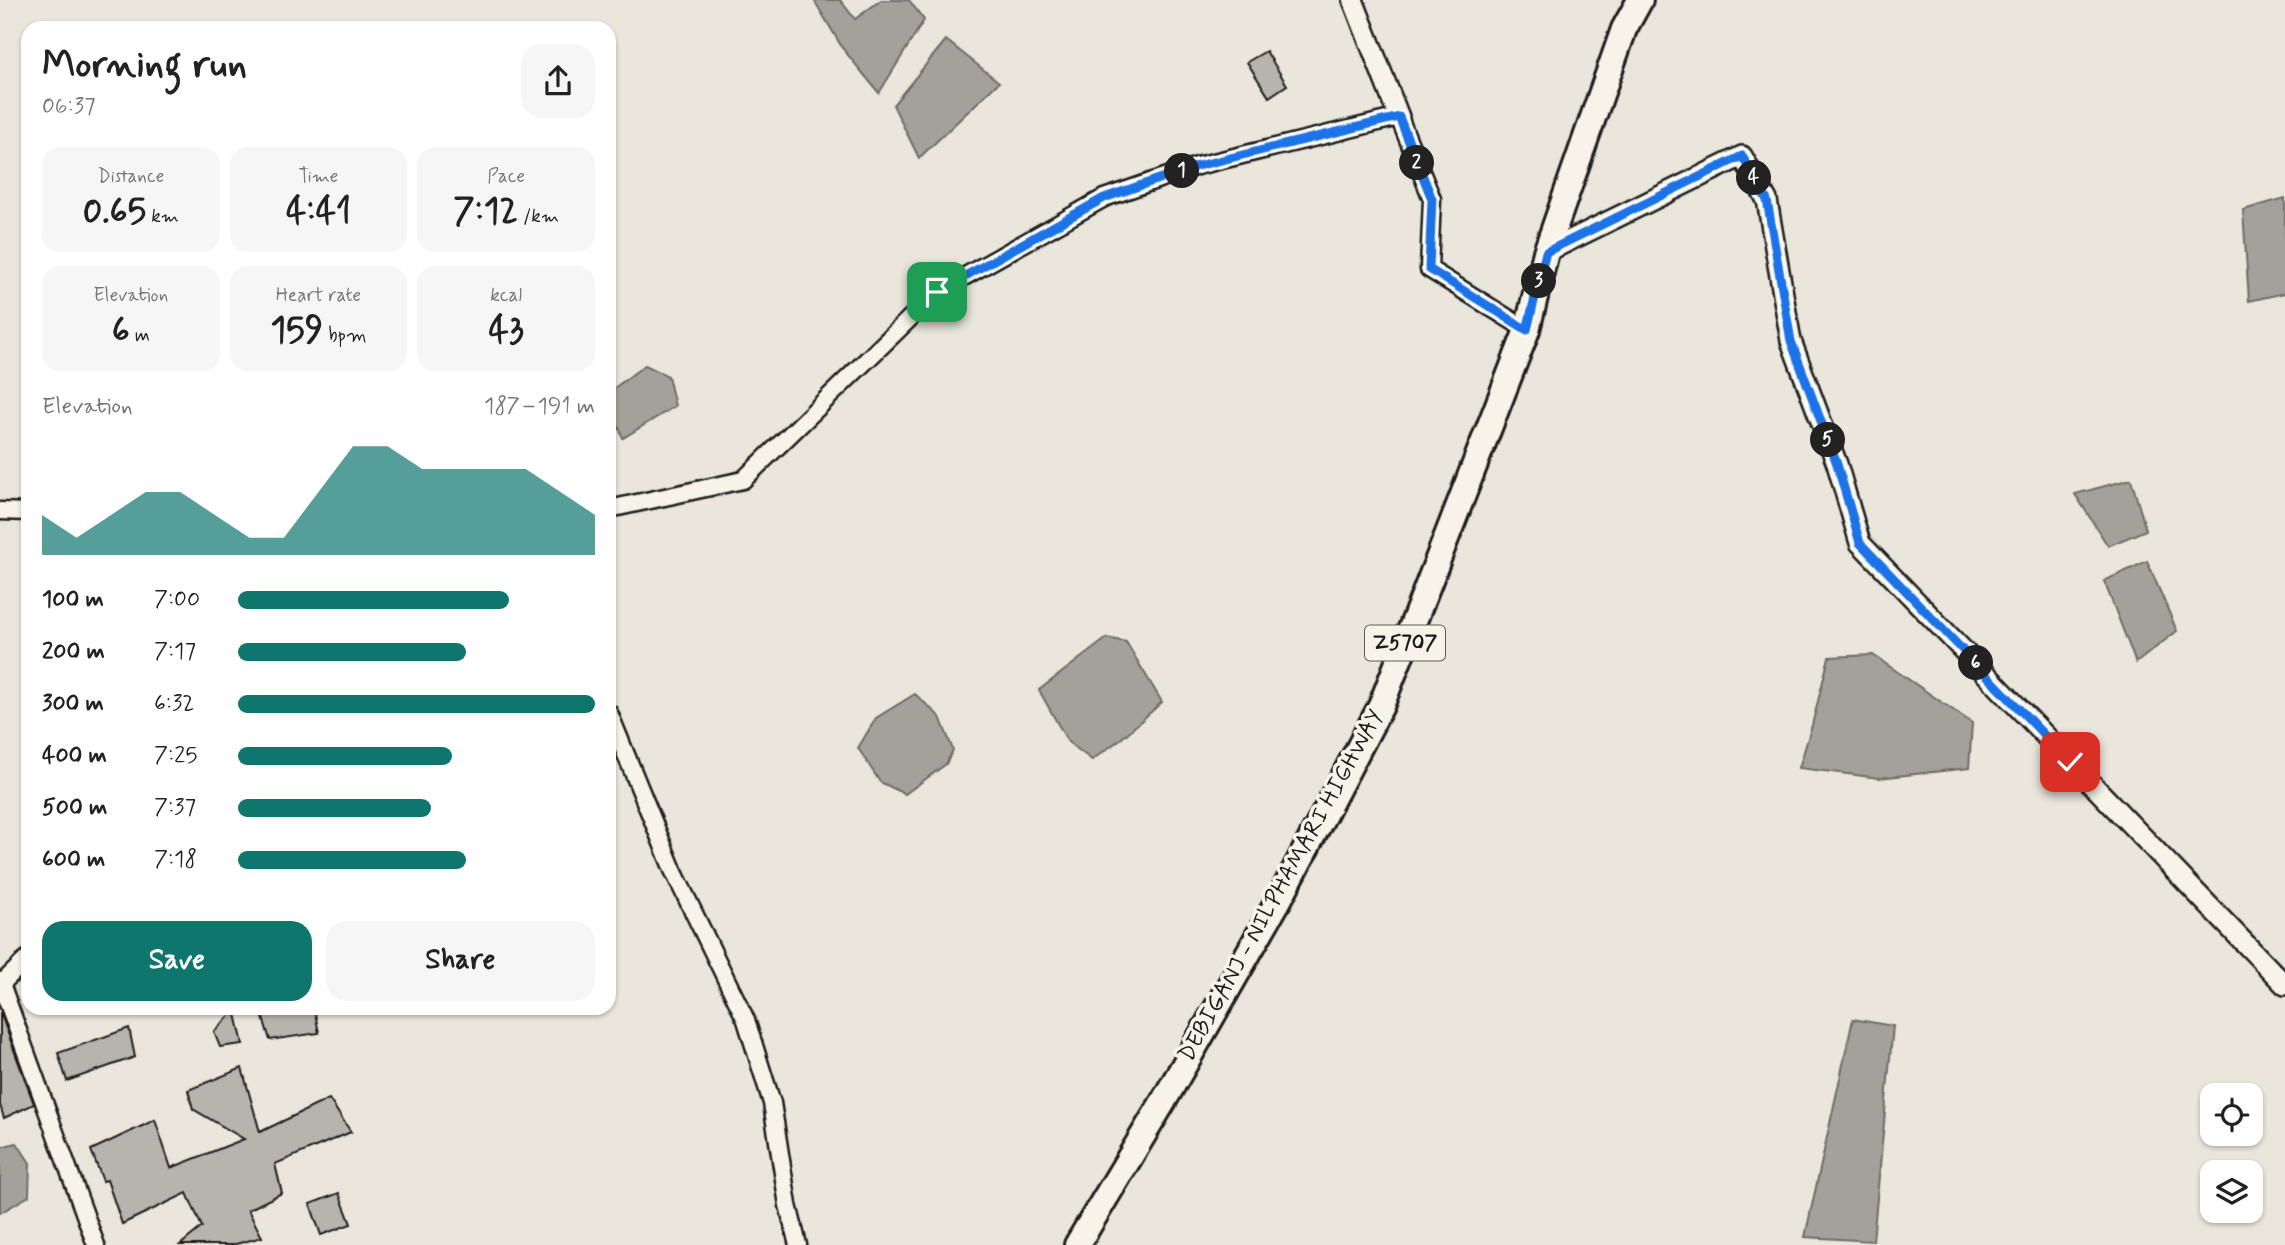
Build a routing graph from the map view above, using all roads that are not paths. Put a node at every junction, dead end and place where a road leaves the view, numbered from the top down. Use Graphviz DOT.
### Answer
graph roads {
  1 [pos="1353,0"];
  2 [pos="1640,0"];
  3 [pos="1399,117"];
  4 [pos="1546,252"];
  5 [pos="1527,330"];
  6 [pos="616,507"];
  7 [pos="0,511"];
  8 [pos="21,512"];
  9 [pos="616,730"];
  10 [pos="21,964"];
  11 [pos="1,983"];
  12 [pos="2285,985"];
  13 [pos="96,1245"];
  14 [pos="798,1245"];
  15 [pos="1077,1245"];
  1 -- 3 [label="street"];
  2 -- 4 [label="main road, DEBIGANJ - NILPHAMARI HIGHWAY / Z5707"];
  3 -- 5 [label="street"];
  3 -- 6 [label="street"];
  4 -- 5 [label="main road, DEBIGANJ - NILPHAMARI HIGHWAY / Z5707"];
  4 -- 12 [label="street"];
  5 -- 15 [label="main road, DEBIGANJ - NILPHAMARI HIGHWAY / Z5707"];
  7 -- 8 [label="street"];
  9 -- 14 [label="street"];
  10 -- 11 [label="street"];
  11 -- 13 [label="street"];
}
